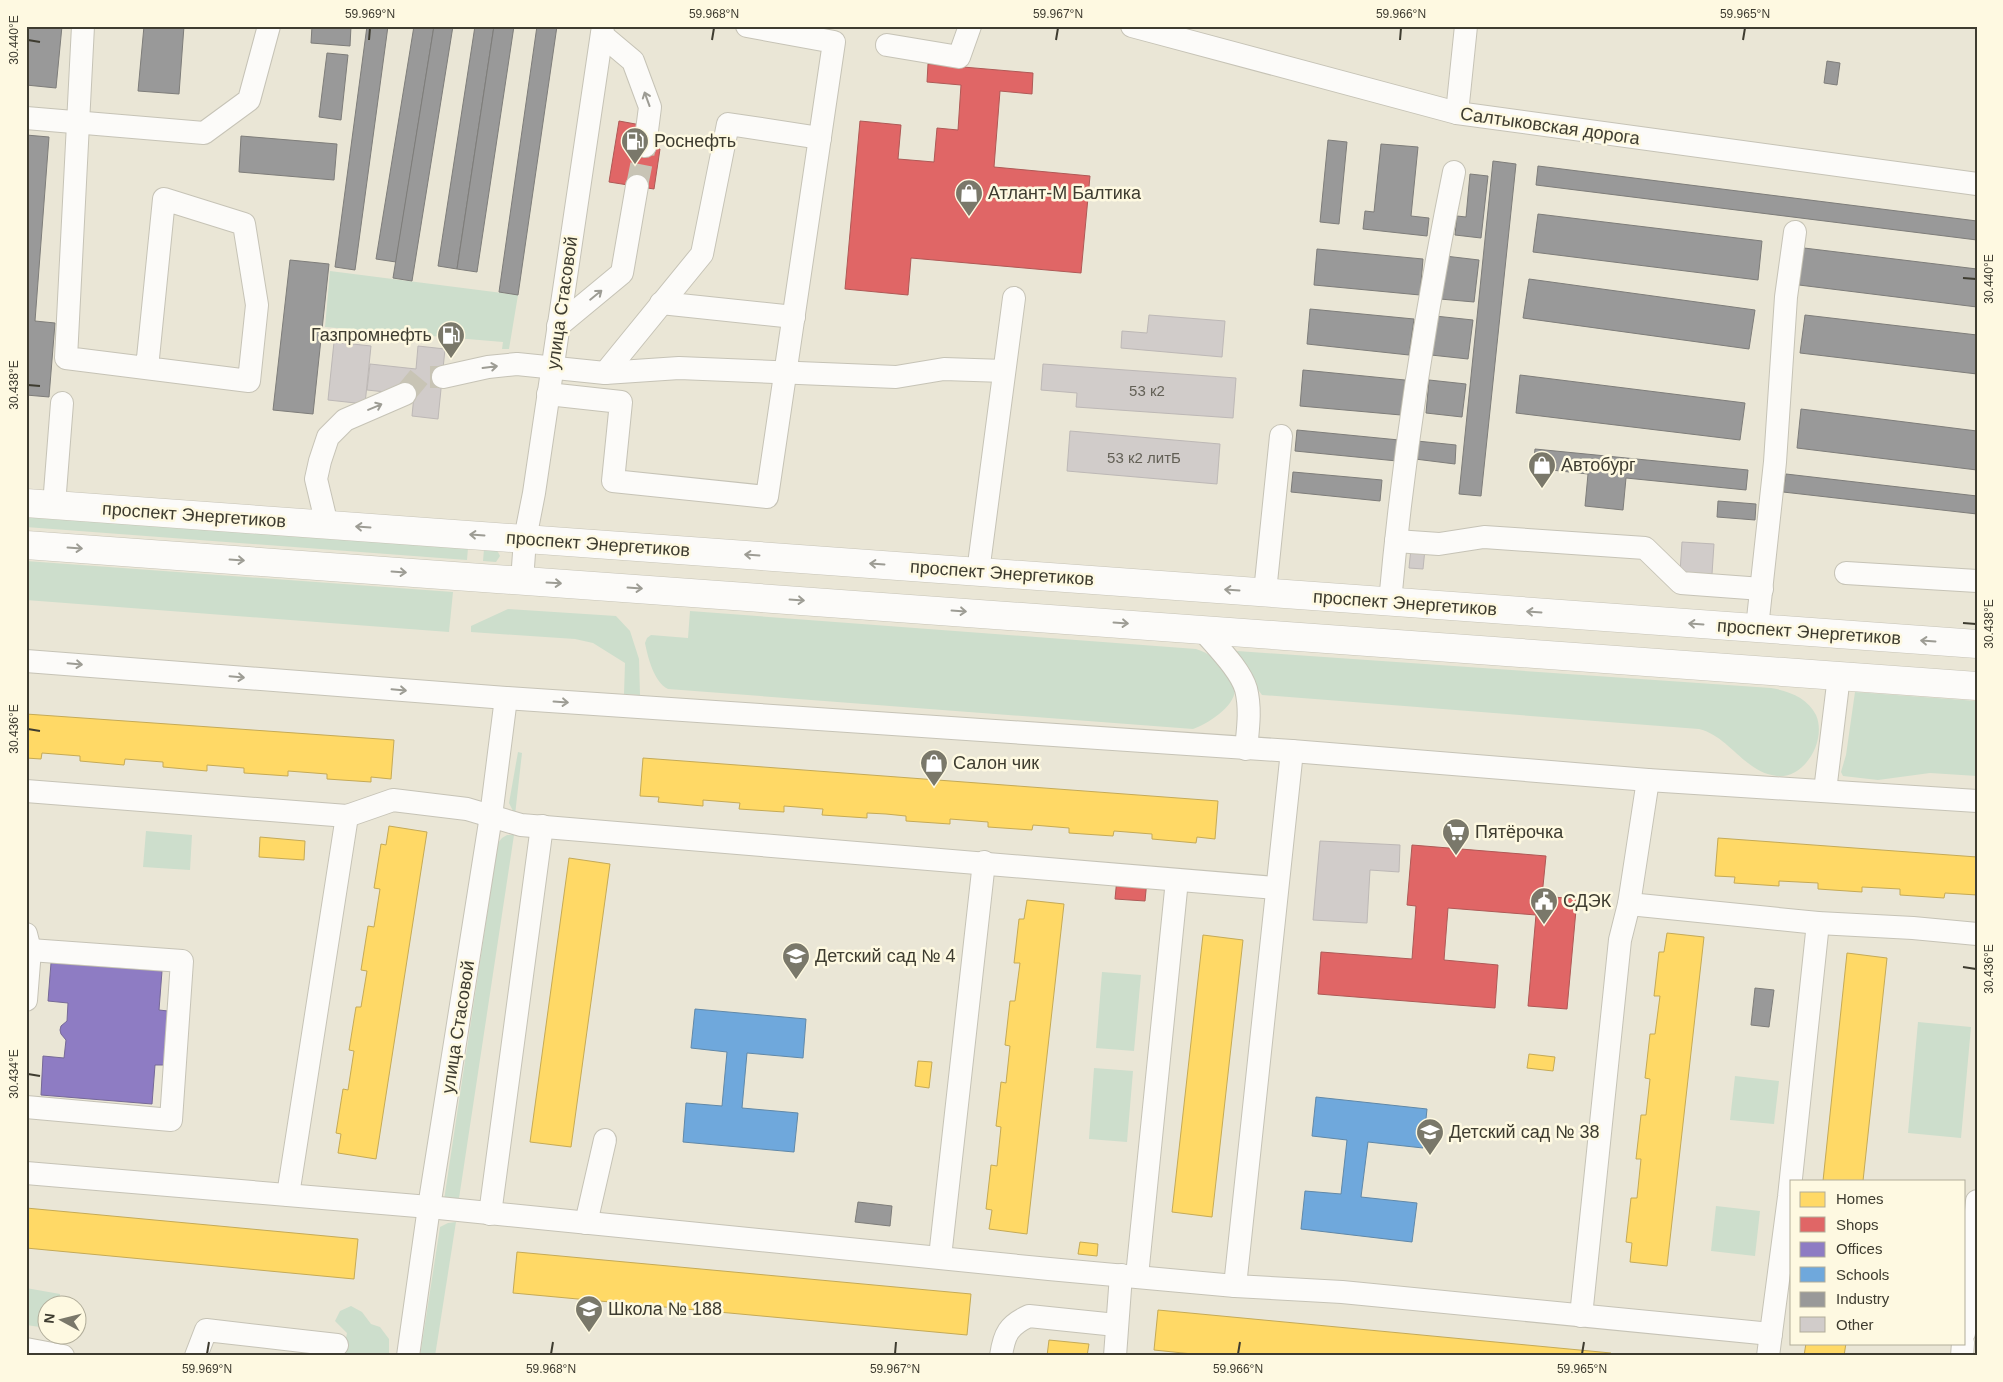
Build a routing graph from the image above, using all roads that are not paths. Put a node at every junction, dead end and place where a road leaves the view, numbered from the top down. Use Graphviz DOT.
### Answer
graph roads {
  1 [pos="83,26"];
  2 [pos="269,26"];
  3 [pos="747,26"];
  4 [pos="970,26"];
  5 [pos="1132,26"];
  6 [pos="1466,26"];
  7 [pos="602,31"];
  8 [pos="887,45"];
  9 [pos="1457,113"];
  10 [pos="26,118"];
  11 [pos="79,122"];
  12 [pos="820,138"];
  13 [pos="645,146"];
  14 [pos="1454,172"];
  15 [pos="1977,184"];
  16 [pos="637,186"];
  17 [pos="1795,232"];
  18 [pos="1014,298"];
  19 [pos="661,303"];
  20 [pos="794,317"];
  21 [pos="558,326"];
  22 [pos="147,368"];
  23 [pos="552,368"];
  24 [pos="1004,371"];
  25 [pos="786,372"];
  26 [pos="605,373"];
  27 [pos="442,376"];
  28 [pos="405,394"];
  29 [pos="548,394"];
  30 [pos="62,402"];
  31 [pos="1281,436"];
  32 [pos="26,503"];
  33 [pos="54,505"];
  34 [pos="328,524"];
  35 [pos="525,539"];
  36 [pos="1396,541"];
  37 [pos="26,545"];
  38 [pos="978,572"];
  39 [pos="1846,573"];
  40 [pos="522,581"];
  41 [pos="1977,581"];
  42 [pos="1762,589"];
  43 [pos="1265,592"];
  44 [pos="1390,602"];
  45 [pos="1757,628"];
  46 [pos="1202,629"];
  47 [pos="1977,644"];
  48 [pos="26,661"];
  49 [pos="1839,676"];
  50 [pos="1977,686"];
  51 [pos="506,698"];
  52 [pos="1246,748"];
  53 [pos="1292,752"];
  54 [pos="1648,780"];
  55 [pos="26,791"];
  56 [pos="1825,791"];
  57 [pos="1977,801"];
  58 [pos="347,816"];
  59 [pos="491,816"];
  60 [pos="542,826"];
  61 [pos="984,862"];
  62 [pos="1177,880"];
  63 [pos="1276,888"];
  64 [pos="1629,904"];
  65 [pos="1818,923"];
  66 [pos="1977,934"];
  67 [pos="28,942"];
  68 [pos="26,1000"];
  69 [pos="26,1107"];
  70 [pos="606,1140"];
  71 [pos="26,1173"];
  72 [pos="1791,1180"];
  73 [pos="1790,1187"];
  74 [pos="288,1195"];
  75 [pos="1977,1201"];
  76 [pos="429,1207"];
  77 [pos="490,1214"];
  78 [pos="586,1223"];
  79 [pos="940,1257"];
  80 [pos="1129,1275"];
  81 [pos="1236,1286"];
  82 [pos="1966,1313"];
  83 [pos="1581,1316"];
  84 [pos="1116,1325"];
  85 [pos="1771,1334"];
  86 [pos="337,1345"];
  87 [pos="26,1349"];
  88 [pos="63,1356"];
  89 [pos="196,1356"];
  90 [pos="408,1356"];
  91 [pos="1001,1356"];
  92 [pos="1115,1356"];
  93 [pos="1768,1356"];
  1 -- 11 [label="street"];
  2 -- 11 [label="street"];
  3 -- 12 [label="street"];
  4 -- 8 [label="street"];
  5 -- 9 [label="street, Салтыковская дорога"];
  6 -- 9 [label="street"];
  13 -- 7 [label="street, one-way"];
  7 -- 21 [label="street, улица Стасовой"];
  9 -- 15 [label="street, Салтыковская дорога"];
  10 -- 11 [label="street"];
  11 -- 22 [label="street"];
  12 -- 19 [label="street"];
  12 -- 20 [label="street"];
  14 -- 36 [label="street"];
  21 -- 16 [label="street, one-way"];
  17 -- 42 [label="street"];
  18 -- 24 [label="street"];
  19 -- 20 [label="street"];
  19 -- 26 [label="street"];
  20 -- 25 [label="street"];
  21 -- 23 [label="street, улица Стасовой"];
  22 -- 22 [label="street"];
  23 -- 26 [label="street"];
  27 -- 23 [label="street, one-way"];
  23 -- 29 [label="street, улица Стасовой"];
  24 -- 25 [label="street"];
  24 -- 38 [label="street"];
  25 -- 26 [label="street"];
  25 -- 29 [label="street"];
  34 -- 28 [label="street, one-way"];
  29 -- 35 [label="street, улица Стасовой"];
  30 -- 33 [label="street"];
  31 -- 43 [label="street"];
  32 -- 33 [label="main road, проспект Энергетиков"];
  33 -- 34 [label="main road, проспект Энергетиков"];
  35 -- 34 [label="main road, проспект Энергетиков, one-way"];
  38 -- 35 [label="main road, проспект Энергетиков, one-way"];
  35 -- 40 [label="street, улица Стасовой"];
  36 -- 42 [label="street"];
  36 -- 44 [label="street"];
  37 -- 40 [label="main road, one-way"];
  43 -- 38 [label="main road, проспект Энергетиков, one-way"];
  39 -- 41 [label="street"];
  40 -- 46 [label="main road, one-way"];
  42 -- 45 [label="street"];
  43 -- 44 [label="main road, проспект Энергетиков"];
  45 -- 44 [label="main road, проспект Энергетиков, one-way"];
  47 -- 45 [label="main road, проспект Энергетиков, one-way"];
  46 -- 49 [label="main road"];
  46 -- 52 [label="street"];
  48 -- 51 [label="street, one-way"];
  49 -- 50 [label="main road"];
  49 -- 56 [label="street"];
  51 -- 52 [label="street, one-way"];
  51 -- 59 [label="street, улица Стасовой"];
  52 -- 53 [label="street"];
  53 -- 54 [label="street"];
  53 -- 63 [label="street"];
  54 -- 56 [label="street"];
  54 -- 64 [label="street"];
  55 -- 58 [label="street"];
  56 -- 57 [label="street"];
  58 -- 59 [label="street"];
  58 -- 74 [label="street"];
  59 -- 60 [label="street"];
  59 -- 76 [label="street, улица Стасовой"];
  60 -- 61 [label="street"];
  60 -- 77 [label="street"];
  61 -- 62 [label="street"];
  61 -- 79 [label="street"];
  62 -- 63 [label="street"];
  62 -- 80 [label="street"];
  63 -- 81 [label="street"];
  64 -- 65 [label="street"];
  64 -- 83 [label="street"];
  65 -- 66 [label="street"];
  65 -- 72 [label="street"];
  67 -- 68 [label="street"];
  67 -- 69 [label="street"];
  70 -- 78 [label="street"];
  71 -- 74 [label="street"];
  73 -- 85 [label="street"];
  74 -- 76 [label="street"];
  75 -- 82 [label="street"];
  76 -- 77 [label="street"];
  76 -- 90 [label="street, улица Стасовой"];
  77 -- 78 [label="street"];
  78 -- 79 [label="street"];
  79 -- 80 [label="street"];
  80 -- 81 [label="street"];
  80 -- 84 [label="street"];
  81 -- 83 [label="street"];
  83 -- 85 [label="street"];
  84 -- 91 [label="street"];
  84 -- 92 [label="street"];
  85 -- 93 [label="street"];
  86 -- 89 [label="street"];
  87 -- 88 [label="street"];
}
